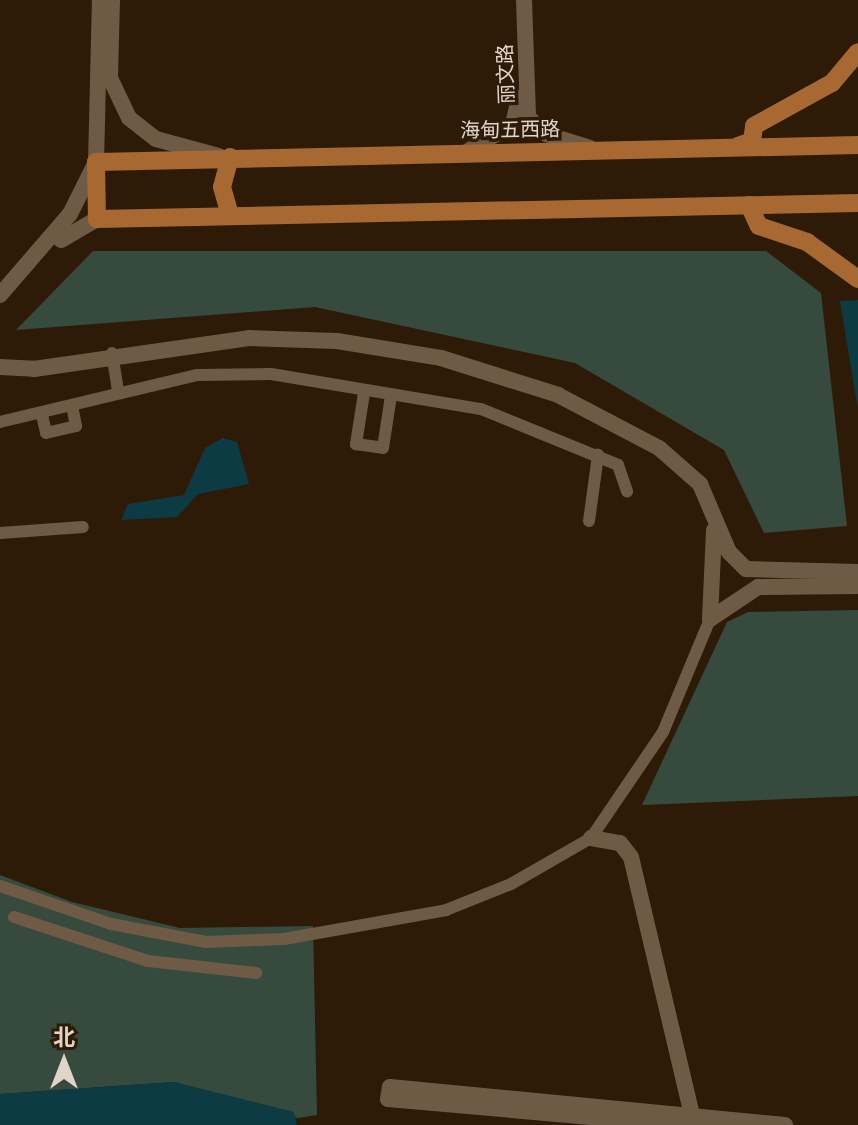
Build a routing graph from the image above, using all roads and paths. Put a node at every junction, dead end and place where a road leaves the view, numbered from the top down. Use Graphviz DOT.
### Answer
graph roads {
  1 [pos="100,0"];
  2 [pos="112,0"];
  3 [pos="521,0"];
  4 [pos="103,51"];
  5 [pos="858,52"];
  6 [pos="858,145"];
  7 [pos="738,146"];
  8 [pos="596,149"];
  9 [pos="467,152"];
  10 [pos="227,157"];
  11 [pos="96,162"];
  12 [pos="858,203"];
  13 [pos="749,205"];
  14 [pos="222,215"];
  15 [pos="97,219"];
  16 [pos="858,279"];
  17 [pos="0,295"];
  18 [pos="0,311"];
  19 [pos="112,356"];
  20 [pos="0,367"];
  21 [pos="0,378"];
  22 [pos="118,391"];
  23 [pos="364,393"];
  24 [pos="391,396"];
  25 [pos="72,406"];
  26 [pos="42,415"];
  27 [pos="0,422"];
  28 [pos="598,455"];
  29 [pos="627,491"];
  30 [pos="589,521"];
  31 [pos="83,527"];
  32 [pos="0,533"];
  33 [pos="858,572"];
  34 [pos="858,586"];
  35 [pos="710,619"];
  36 [pos="591,838"];
  37 [pos="0,886"];
  38 [pos="66,911"];
  39 [pos="14,917"];
  40 [pos="57,934"];
  41 [pos="206,942"];
  42 [pos="203,970"];
  43 [pos="256,973"];
  44 [pos="688,1120"];
  45 [pos="785,1125"];
  1 -- 4 [label="street"];
  2 -- 4 [label="street"];
  3 -- 8 [label="street, 丽文路"];
  3 -- 9 [label="street, 丽文路"];
  4 -- 10 [label="street"];
  4 -- 11 [label="street"];
  5 -- 7 [label="main road"];
  6 -- 7 [label="main road, 海甸五西路"];
  7 -- 8 [label="main road, 海甸五西路"];
  8 -- 9 [label="main road, 海甸五西路"];
  9 -- 10 [label="main road, 海甸五西路"];
  10 -- 11 [label="main road, 海甸五西路"];
  10 -- 14 [label="main road"];
  11 -- 15 [label="main road"];
  11 -- 17 [label="street"];
  12 -- 13 [label="main road"];
  13 -- 14 [label="main road"];
  13 -- 16 [label="main road"];
  14 -- 15 [label="main road"];
  15 -- 18 [label="street"];
  19 -- 20 [label="street"];
  19 -- 21 [label="street"];
  19 -- 22 [label="street"];
  19 -- 33 [label="street"];
  19 -- 35 [label="street"];
  22 -- 23 [label="street"];
  22 -- 25 [label="street"];
  23 -- 24 [label="street"];
  23 -- 24 [label="street"];
  24 -- 28 [label="street"];
  25 -- 26 [label="street"];
  25 -- 26 [label="street"];
  26 -- 27 [label="street"];
  28 -- 29 [label="street"];
  28 -- 30 [label="street"];
  31 -- 32 [label="street"];
  34 -- 35 [label="street"];
  35 -- 36 [label="street"];
  36 -- 41 [label="street"];
  36 -- 44 [label="street"];
  37 -- 38 [label="street"];
  38 -- 40 [label="street"];
  38 -- 41 [label="street"];
  39 -- 40 [label="street"];
  40 -- 42 [label="street"];
  41 -- 42 [label="street"];
  42 -- 43 [label="street"];
  44 -- 44 [label="street"];
  44 -- 45 [label="street"];
}
